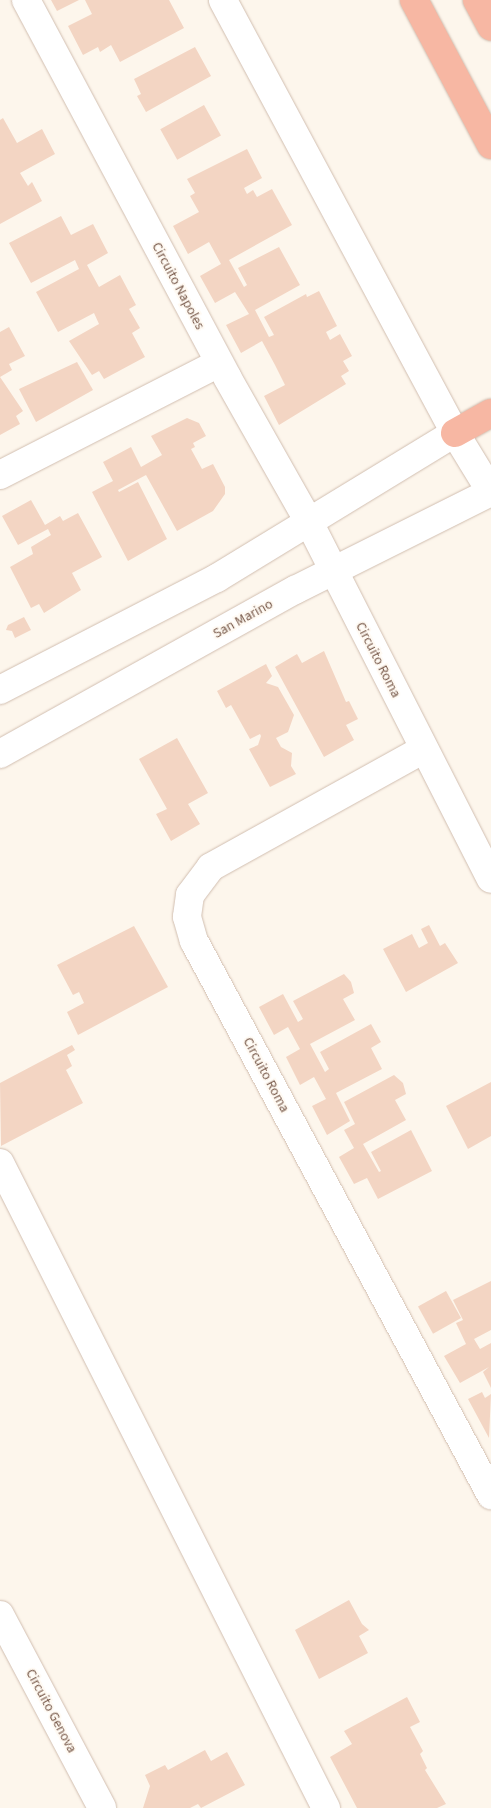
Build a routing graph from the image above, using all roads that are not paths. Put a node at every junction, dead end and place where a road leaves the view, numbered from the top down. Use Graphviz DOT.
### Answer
graph roads {
  1 [pos="26,0"];
  2 [pos="223,0"];
  3 [pos="414,0"];
  4 [pos="477,0"];
  5 [pos="491,26"];
  6 [pos="477,118"];
  7 [pos="491,145"];
  8 [pos="491,165"];
  9 [pos="219,363"];
  10 [pos="491,413"];
  11 [pos="455,432"];
  12 [pos="0,475"];
  13 [pos="491,492"];
  14 [pos="310,524"];
  15 [pos="333,571"];
  16 [pos="0,690"];
  17 [pos="424,749"];
  18 [pos="0,754"];
  19 [pos="491,879"];
  20 [pos="0,1163"];
  21 [pos="491,1495"];
  22 [pos="0,1615"];
  23 [pos="102,1808"];
  24 [pos="326,1808"];
  1 -- 9 [label="street, Circuito Napoles"];
  2 -- 11 [label="street"];
  3 -- 6 [label="highway"];
  4 -- 5 [label="highway"];
  6 -- 7 [label="highway"];
  6 -- 8 [label="highway"];
  9 -- 12 [label="street"];
  9 -- 14 [label="street, Circuito Napoles"];
  10 -- 11 [label="highway"];
  11 -- 13 [label="street"];
  11 -- 14 [label="street"];
  13 -- 15 [label="street, San Marino"];
  14 -- 15 [label="street, Circuito Napoles"];
  14 -- 16 [label="street"];
  15 -- 17 [label="street, Circuito Roma"];
  15 -- 18 [label="street, San Marino"];
  17 -- 19 [label="street, Circuito Roma"];
  17 -- 21 [label="street, Circuito Roma"];
  20 -- 24 [label="street"];
  22 -- 23 [label="street, Circuito Genova"];
}
